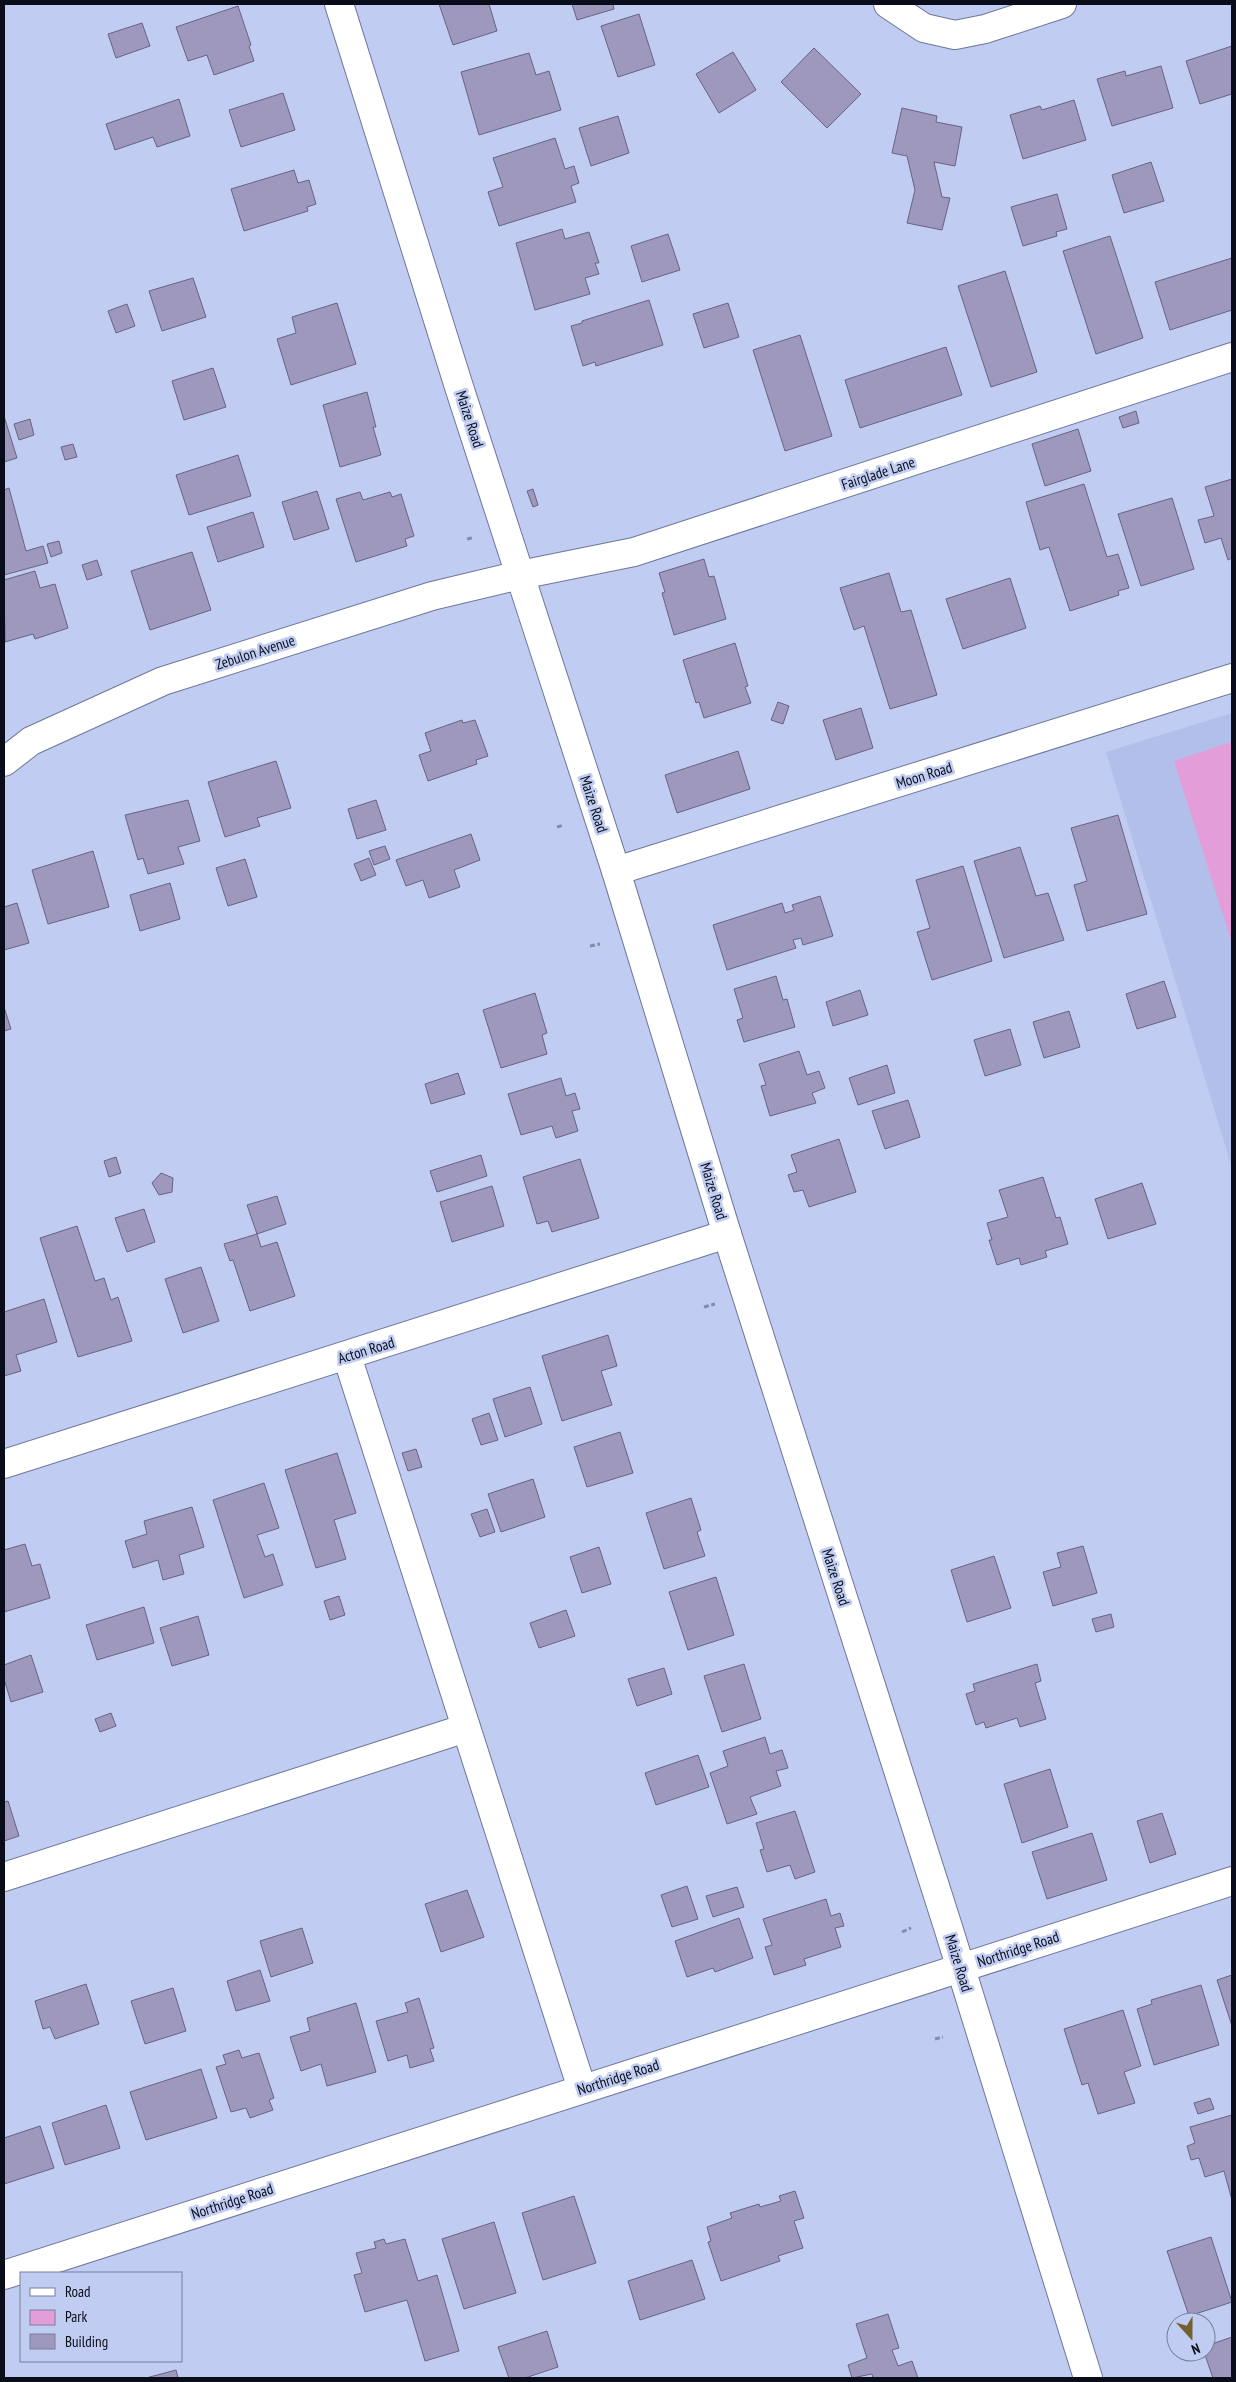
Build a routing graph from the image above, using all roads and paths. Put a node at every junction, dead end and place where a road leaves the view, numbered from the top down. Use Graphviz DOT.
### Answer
graph roads {
  1 [pos="339,4"];
  2 [pos="888,4"];
  3 [pos="1062,4"];
  4 [pos="1232,357"];
  5 [pos="472,538"];
  6 [pos="467,539"];
  7 [pos="520,575"];
  8 [pos="1232,678"];
  9 [pos="4,762"];
  10 [pos="564,825"];
  11 [pos="557,828"];
  12 [pos="616,871"];
  13 [pos="600,944"];
  14 [pos="590,946"];
  15 [pos="727,1234"];
  16 [pos="715,1304"];
  17 [pos="704,1307"];
  18 [pos="347,1356"];
  19 [pos="4,1464"];
  20 [pos="466,1728"];
  21 [pos="4,1877"];
  22 [pos="1232,1881"];
  23 [pos="911,1928"];
  24 [pos="902,1932"];
  25 [pos="960,1968"];
  26 [pos="943,2036"];
  27 [pos="934,2039"];
  28 [pos="582,2089"];
  29 [pos="4,2274"];
  30 [pos="1088,2378"];
  1 -- 7 [label="street, Maize Road"];
  2 -- 3 [label="street"];
  4 -- 7 [label="street, Fairglade Lane"];
  5 -- 6 [label="path"];
  7 -- 9 [label="street, Zebulon Avenue"];
  7 -- 12 [label="street, Maize Road"];
  8 -- 12 [label="street, Moon Road"];
  10 -- 11 [label="path"];
  12 -- 15 [label="street, Maize Road"];
  13 -- 14 [label="path"];
  15 -- 18 [label="street, Acton Road"];
  15 -- 25 [label="street, Maize Road"];
  16 -- 17 [label="path"];
  18 -- 19 [label="street, Acton Road"];
  18 -- 20 [label="street"];
  20 -- 21 [label="street"];
  20 -- 28 [label="street"];
  22 -- 25 [label="street, Northridge Road"];
  23 -- 24 [label="path"];
  25 -- 28 [label="street, Northridge Road"];
  25 -- 30 [label="street, Maize Road"];
  26 -- 27 [label="path"];
  28 -- 29 [label="street, Northridge Road"];
}
